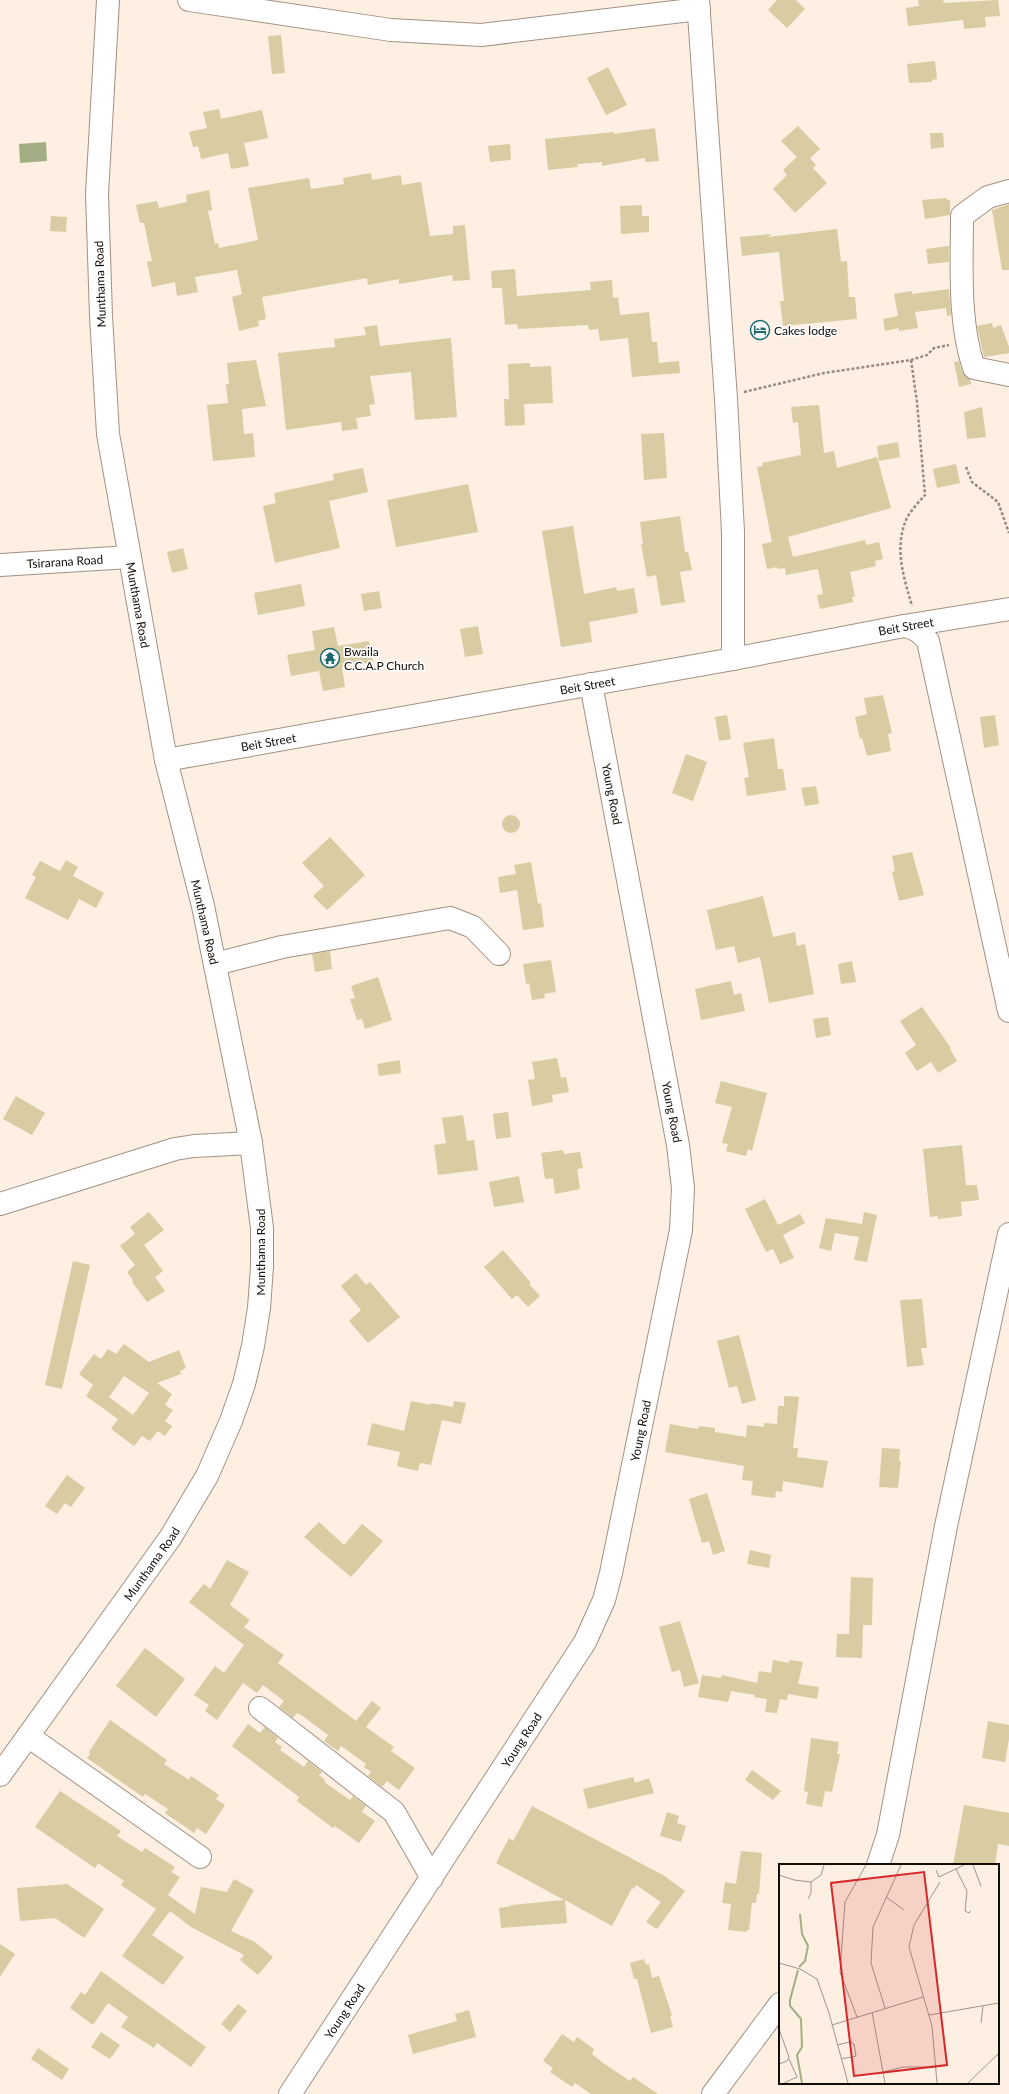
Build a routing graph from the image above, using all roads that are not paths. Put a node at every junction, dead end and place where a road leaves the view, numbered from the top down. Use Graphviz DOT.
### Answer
graph roads {
  1 [pos="108,0"];
  2 [pos="190,0"];
  3 [pos="699,4"];
  4 [pos="1009,191"];
  5 [pos="1009,375"];
  6 [pos="130,558"];
  7 [pos="0,565"];
  8 [pos="1009,609"];
  9 [pos="904,626"];
  10 [pos="733,659"];
  11 [pos="591,684"];
  12 [pos="166,760"];
  13 [pos="499,954"];
  14 [pos="215,964"];
  15 [pos="1009,1011"];
  16 [pos="251,1143"];
  17 [pos="0,1204"];
  18 [pos="1009,1234"];
  19 [pos="260,1708"];
  20 [pos="28,1736"];
  21 [pos="0,1775"];
  22 [pos="200,1857"];
  23 [pos="878,1864"];
  24 [pos="432,1878"];
  25 [pos="779,2005"];
  26 [pos="290,2094"];
  27 [pos="713,2094"];
  1 -- 6 [label="street, Munthama Road"];
  2 -- 3 [label="street"];
  3 -- 10 [label="street"];
  4 -- 5 [label="street"];
  6 -- 7 [label="street, Tsirarana Road"];
  6 -- 12 [label="street, Munthama Road"];
  8 -- 9 [label="street, Beit Street"];
  9 -- 10 [label="street, Beit Street"];
  9 -- 15 [label="street"];
  10 -- 11 [label="street, Beit Street"];
  11 -- 12 [label="street, Beit Street"];
  11 -- 24 [label="street, Young Road"];
  12 -- 14 [label="street, Munthama Road"];
  13 -- 14 [label="street"];
  14 -- 16 [label="street, Munthama Road"];
  16 -- 17 [label="street"];
  16 -- 20 [label="street, Munthama Road"];
  18 -- 23 [label="street"];
  19 -- 24 [label="street"];
  20 -- 21 [label="street, Munthama Road"];
  20 -- 22 [label="street"];
  24 -- 26 [label="street, Young Road"];
  25 -- 27 [label="street"];
}
